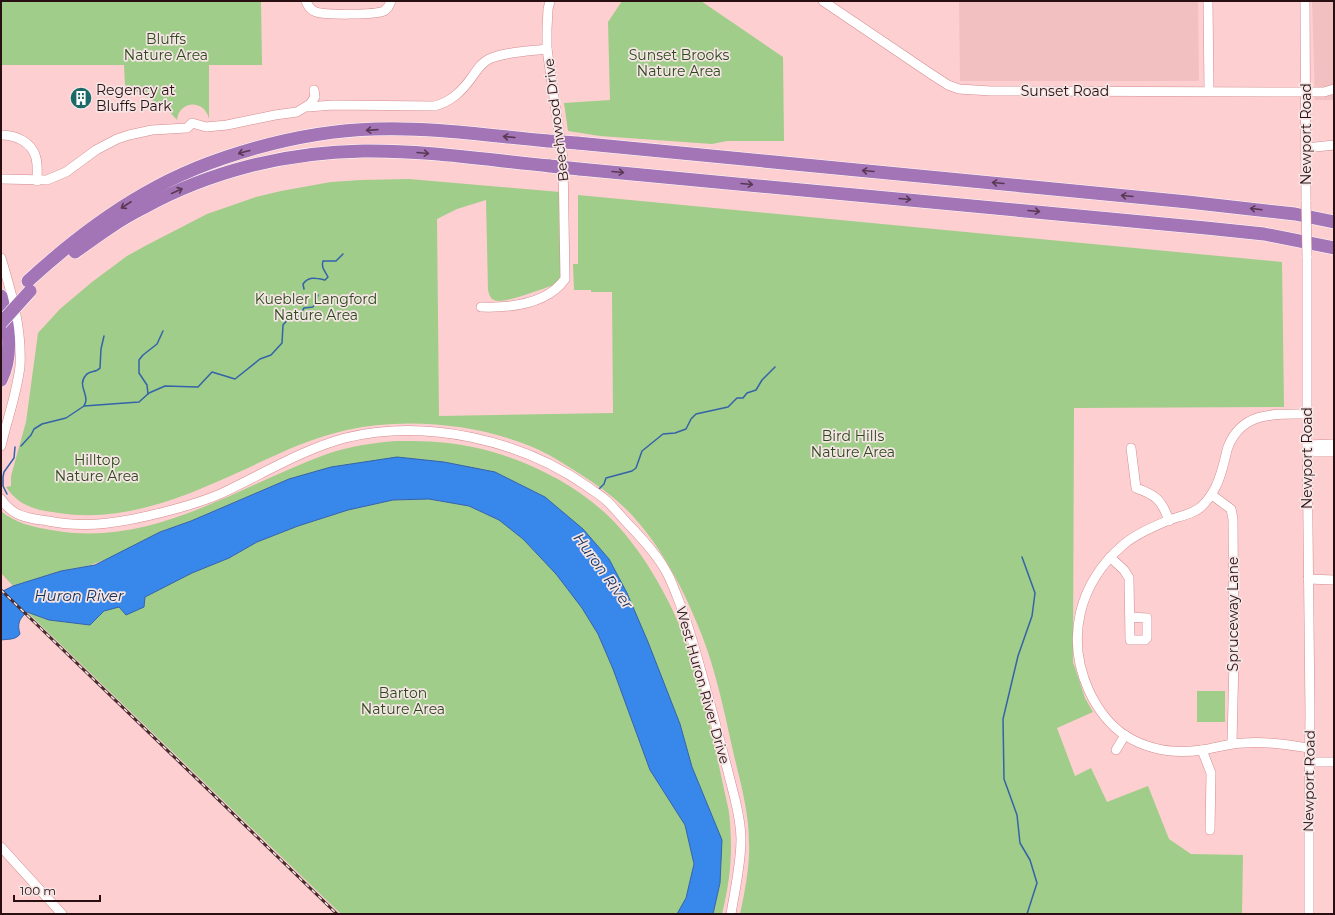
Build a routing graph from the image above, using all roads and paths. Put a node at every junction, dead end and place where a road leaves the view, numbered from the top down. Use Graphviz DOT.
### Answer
graph roads {
  1 [pos="306,1"];
  2 [pos="391,1"];
  3 [pos="550,1"];
  4 [pos="823,1"];
  5 [pos="1208,1"];
  6 [pos="1305,1"];
  7 [pos="547,49"];
  8 [pos="1334,89"];
  9 [pos="314,90"];
  10 [pos="1209,91"];
  11 [pos="1305,92"];
  12 [pos="308,106"];
  13 [pos="1,135"];
  14 [pos="1334,145"];
  15 [pos="1306,148"];
  16 [pos="1,179"];
  17 [pos="37,181"];
  18 [pos="1334,222"];
  19 [pos="1334,248"];
  20 [pos="1,258"];
  21 [pos="29,286"];
  22 [pos="1,296"];
  23 [pos="482,307"];
  24 [pos="1,310"];
  25 [pos="1,323"];
  26 [pos="1,380"];
  27 [pos="1307,414"];
  28 [pos="1334,444"];
  29 [pos="1,446"];
  30 [pos="1131,448"];
  31 [pos="1307,449"];
  32 [pos="1334,452"];
  33 [pos="1212,495"];
  34 [pos="1,499"];
  35 [pos="1168,520"];
  36 [pos="1110,558"];
  37 [pos="1308,579"];
  38 [pos="1334,580"];
  39 [pos="1130,617"];
  40 [pos="1125,735"];
  41 [pos="1232,743"];
  42 [pos="1310,748"];
  43 [pos="1116,750"];
  44 [pos="1202,750"];
  45 [pos="1309,762"];
  46 [pos="1334,762"];
  47 [pos="1210,830"];
  48 [pos="1,847"];
  49 [pos="62,914"];
  50 [pos="731,914"];
  51 [pos="1309,914"];
  1 -- 2 [label="street"];
  3 -- 7 [label="street, Beechwood Drive"];
  4 -- 10 [label="street, Sunset Road"];
  5 -- 10 [label="street"];
  6 -- 11 [label="street, Newport Road"];
  7 -- 12 [label="street"];
  7 -- 23 [label="street, Beechwood Drive"];
  8 -- 11 [label="street, Sunset Road"];
  9 -- 12 [label="street"];
  10 -- 11 [label="street, Sunset Road"];
  11 -- 15 [label="street, Newport Road"];
  12 -- 17 [label="street"];
  13 -- 17 [label="street"];
  14 -- 15 [label="street"];
  15 -- 27 [label="street, Newport Road, bridge"];
  16 -- 17 [label="street"];
  18 -- 21 [label="highway, one-way, bridge"];
  21 -- 19 [label="highway, one-way, bridge"];
  20 -- 29 [label="street"];
  21 -- 24 [label="highway"];
  21 -- 25 [label="highway, bridge"];
  22 -- 26 [label="highway"];
  27 -- 31 [label="street, Newport Road"];
  27 -- 33 [label="street"];
  28 -- 31 [label="street"];
  30 -- 35 [label="street"];
  31 -- 32 [label="street"];
  31 -- 37 [label="street, Newport Road"];
  33 -- 35 [label="street"];
  33 -- 41 [label="street, Spruceway Lane"];
  34 -- 50 [label="street, West Huron River Drive"];
  35 -- 36 [label="street"];
  36 -- 39 [label="street"];
  36 -- 40 [label="street"];
  37 -- 38 [label="street"];
  37 -- 42 [label="street, Newport Road"];
  39 -- 39 [label="street"];
  40 -- 43 [label="street"];
  40 -- 44 [label="street"];
  41 -- 42 [label="street"];
  41 -- 44 [label="street"];
  42 -- 45 [label="street, Newport Road"];
  44 -- 47 [label="street"];
  45 -- 46 [label="street"];
  45 -- 51 [label="street, Newport Road"];
  48 -- 49 [label="street"];
}
